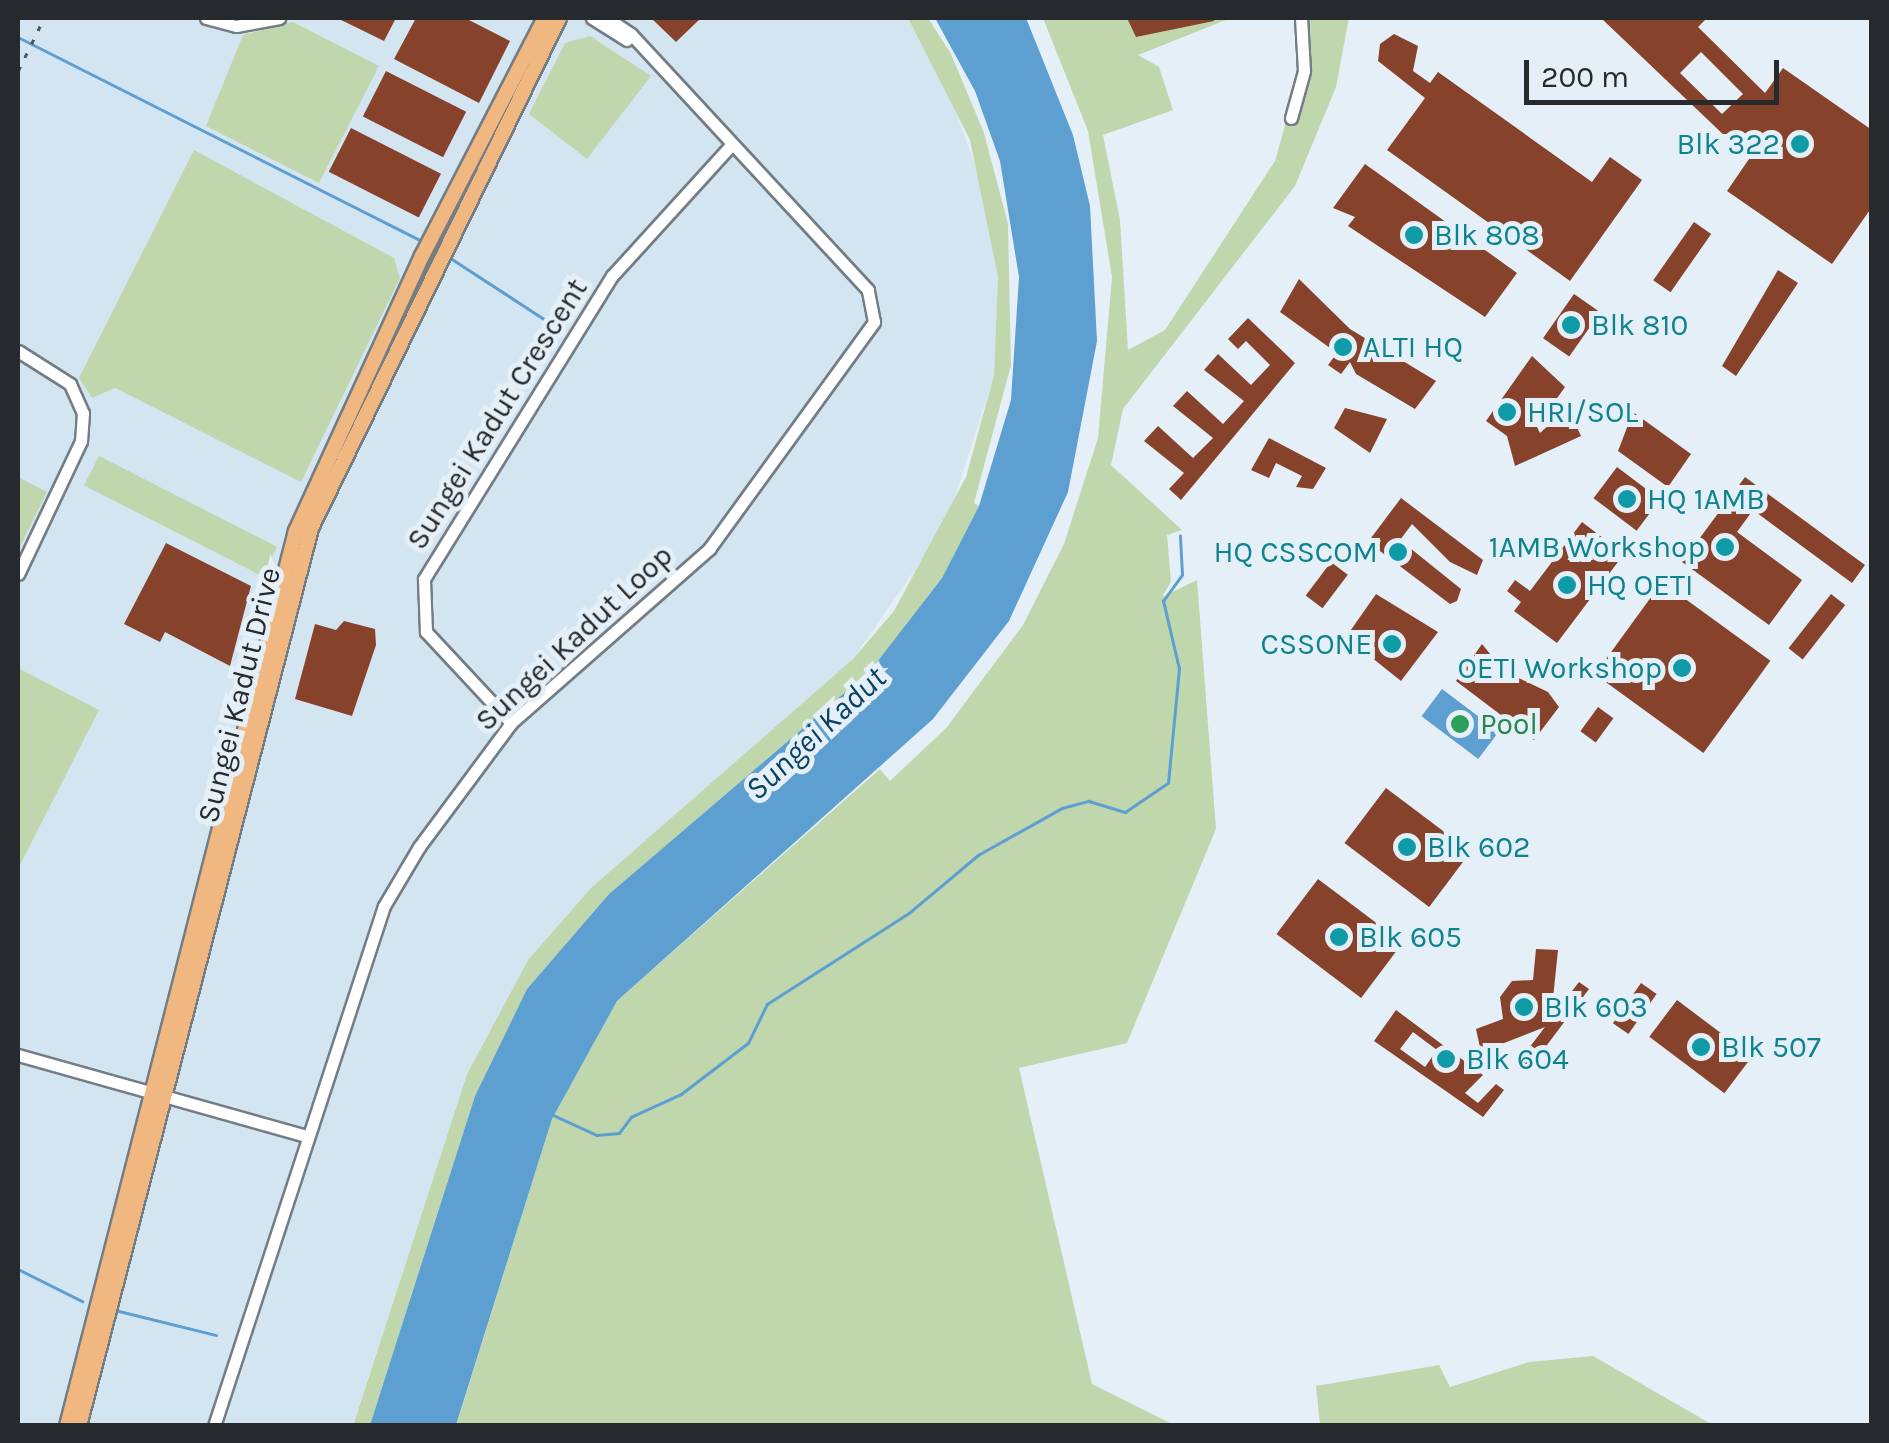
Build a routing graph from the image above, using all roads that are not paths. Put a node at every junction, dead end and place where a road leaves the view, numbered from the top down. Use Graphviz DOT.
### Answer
graph roads {
  1 [pos="206,18"];
  2 [pos="279,18"];
  3 [pos="545,18"];
  4 [pos="559,18"];
  5 [pos="592,18"];
  6 [pos="607,18"];
  7 [pos="1301,18"];
  8 [pos="636,42"];
  9 [pos="523,91"];
  10 [pos="501,99"];
  11 [pos="1291,118"];
  12 [pos="732,144"];
  13 [pos="18,351"];
  14 [pos="18,574"];
  15 [pos="510,723"];
  16 [pos="18,1056"];
  17 [pos="157,1092"];
  18 [pos="306,1136"];
  19 [pos="67,1426"];
  20 [pos="80,1426"];
  21 [pos="214,1426"];
  1 -- 2 [label="street"];
  3 -- 10 [label="main road, Sungei Kadut Drive"];
  4 -- 9 [label="main road, Sungei Kadut Drive"];
  5 -- 8 [label="street, Sungei Kadut Loop"];
  6 -- 8 [label="street, Sungei Kadut Loop"];
  7 -- 11 [label="street"];
  8 -- 12 [label="street, Sungei Kadut Loop"];
  9 -- 10 [label="main road"];
  9 -- 17 [label="main road, Sungei Kadut Drive"];
  10 -- 17 [label="main road, Sungei Kadut Drive"];
  12 -- 15 [label="street, Sungei Kadut Crescent"];
  12 -- 15 [label="street, Sungei Kadut Loop"];
  13 -- 14 [label="street"];
  15 -- 18 [label="street, Sungei Kadut Loop"];
  16 -- 17 [label="street"];
  17 -- 18 [label="street"];
  17 -- 19 [label="main road, Sungei Kadut Drive"];
  17 -- 20 [label="main road, Sungei Kadut Drive"];
  18 -- 21 [label="street, Sungei Kadut Loop"];
}
